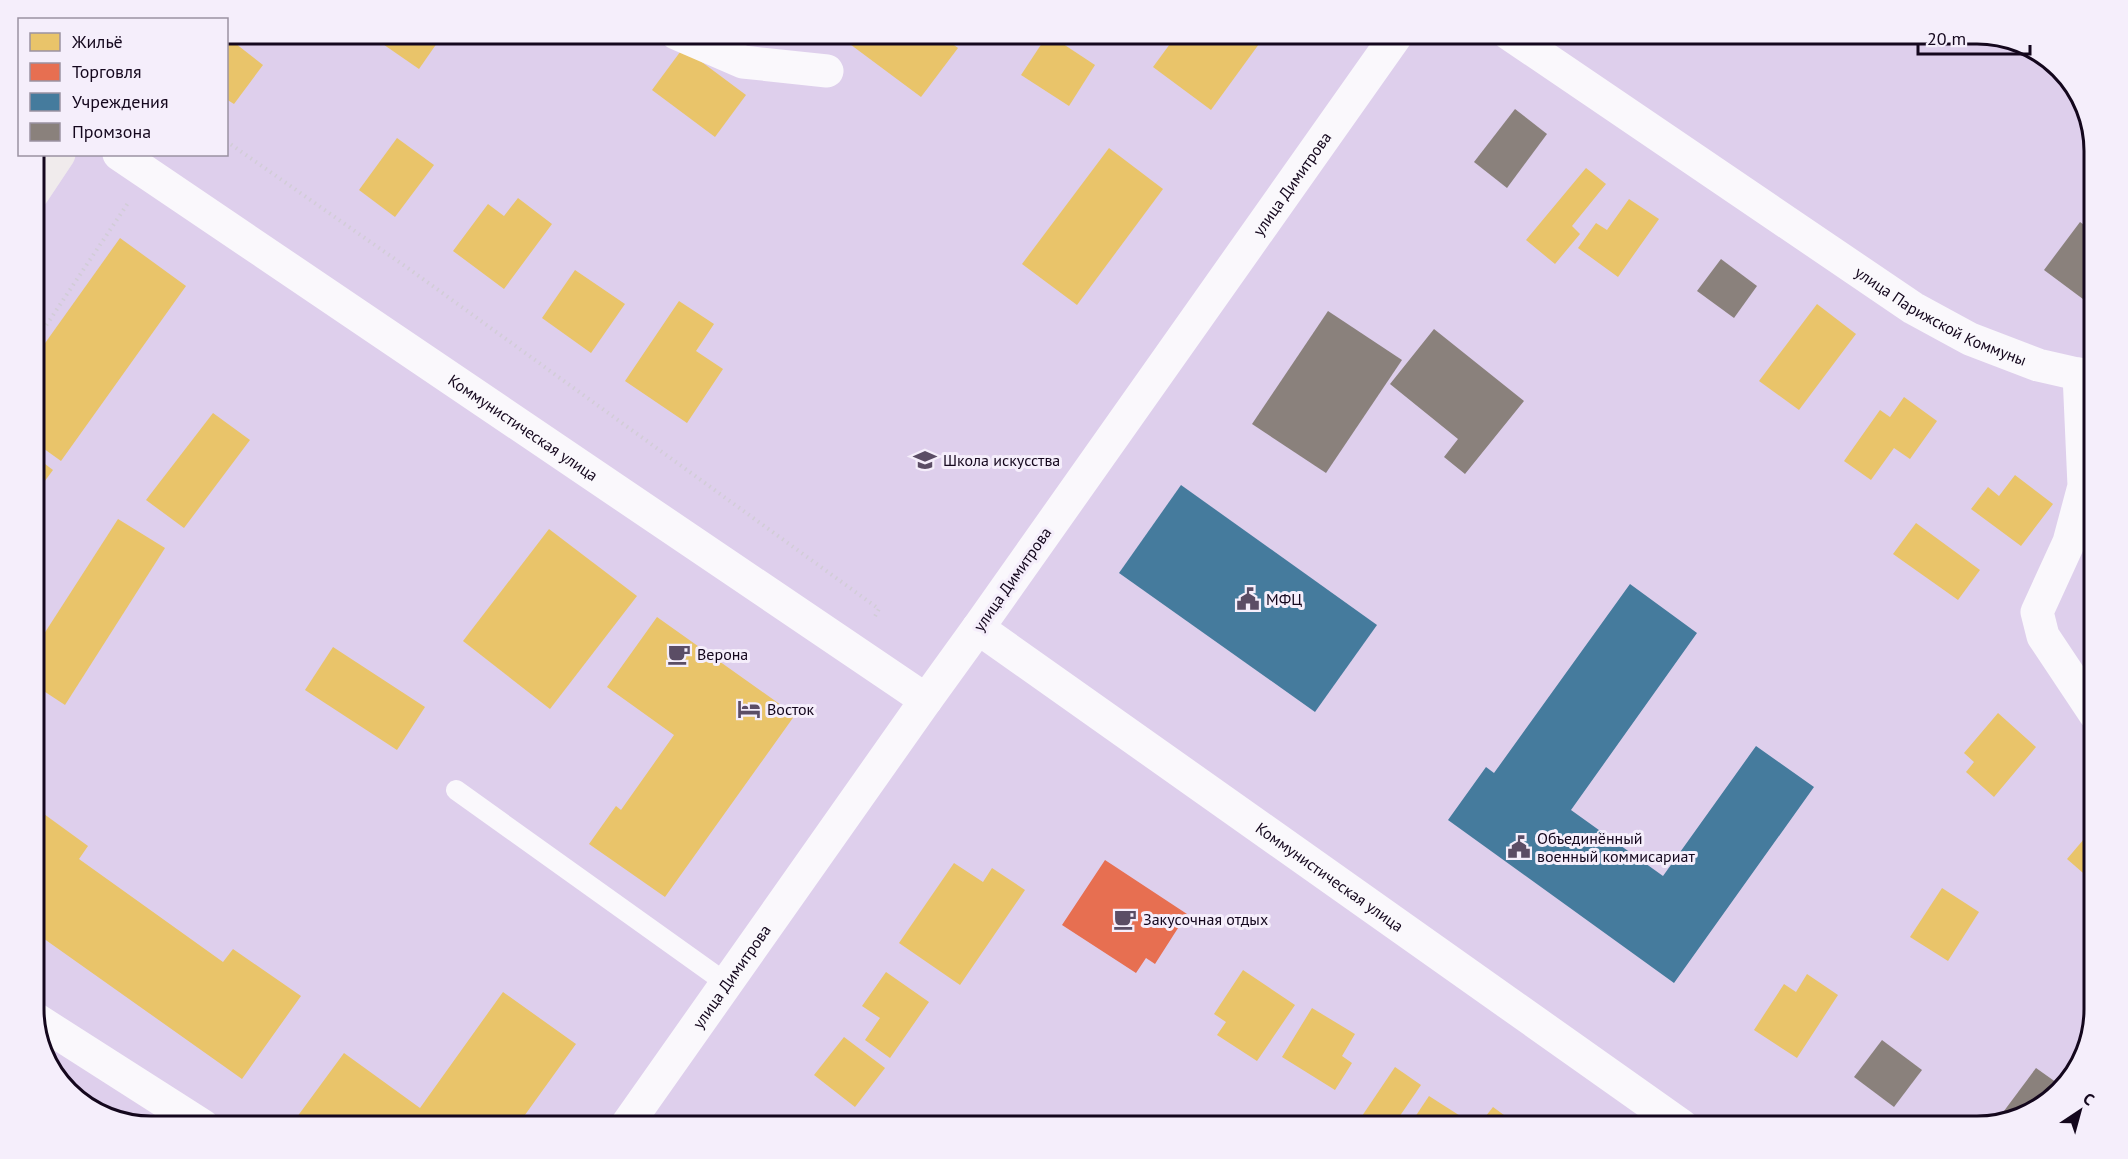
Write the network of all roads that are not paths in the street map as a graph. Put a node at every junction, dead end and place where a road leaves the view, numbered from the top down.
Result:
1 (701, 44) edge
2 (1390, 44) edge
3 (1524, 44) edge
4 (827, 71) dead end
5 (58, 156) edge
6 (122, 156) edge
7 (44, 176) edge
8 (2084, 375) edge
9 (2084, 490) edge
10 (978, 628) junction
11 (2084, 698) edge
12 (926, 700) junction
13 (456, 790) dead end
14 (726, 983) junction
15 (45, 1025) edge
16 (186, 1116) edge
17 (633, 1116) edge
18 (1668, 1116) edge

1 - 4 street
2 - 10 street, улица Димитрова
3 - 8 street, улица Парижской Коммуны
5 - 7 main road
6 - 12 street, Коммунистическая улица
9 - 11 street, улица Парижской Коммуны
10 - 12 street, улица Димитрова
10 - 18 street, Коммунистическая улица
12 - 14 street, улица Димитрова
13 - 14 lane
14 - 17 street, улица Димитрова
15 - 16 street

